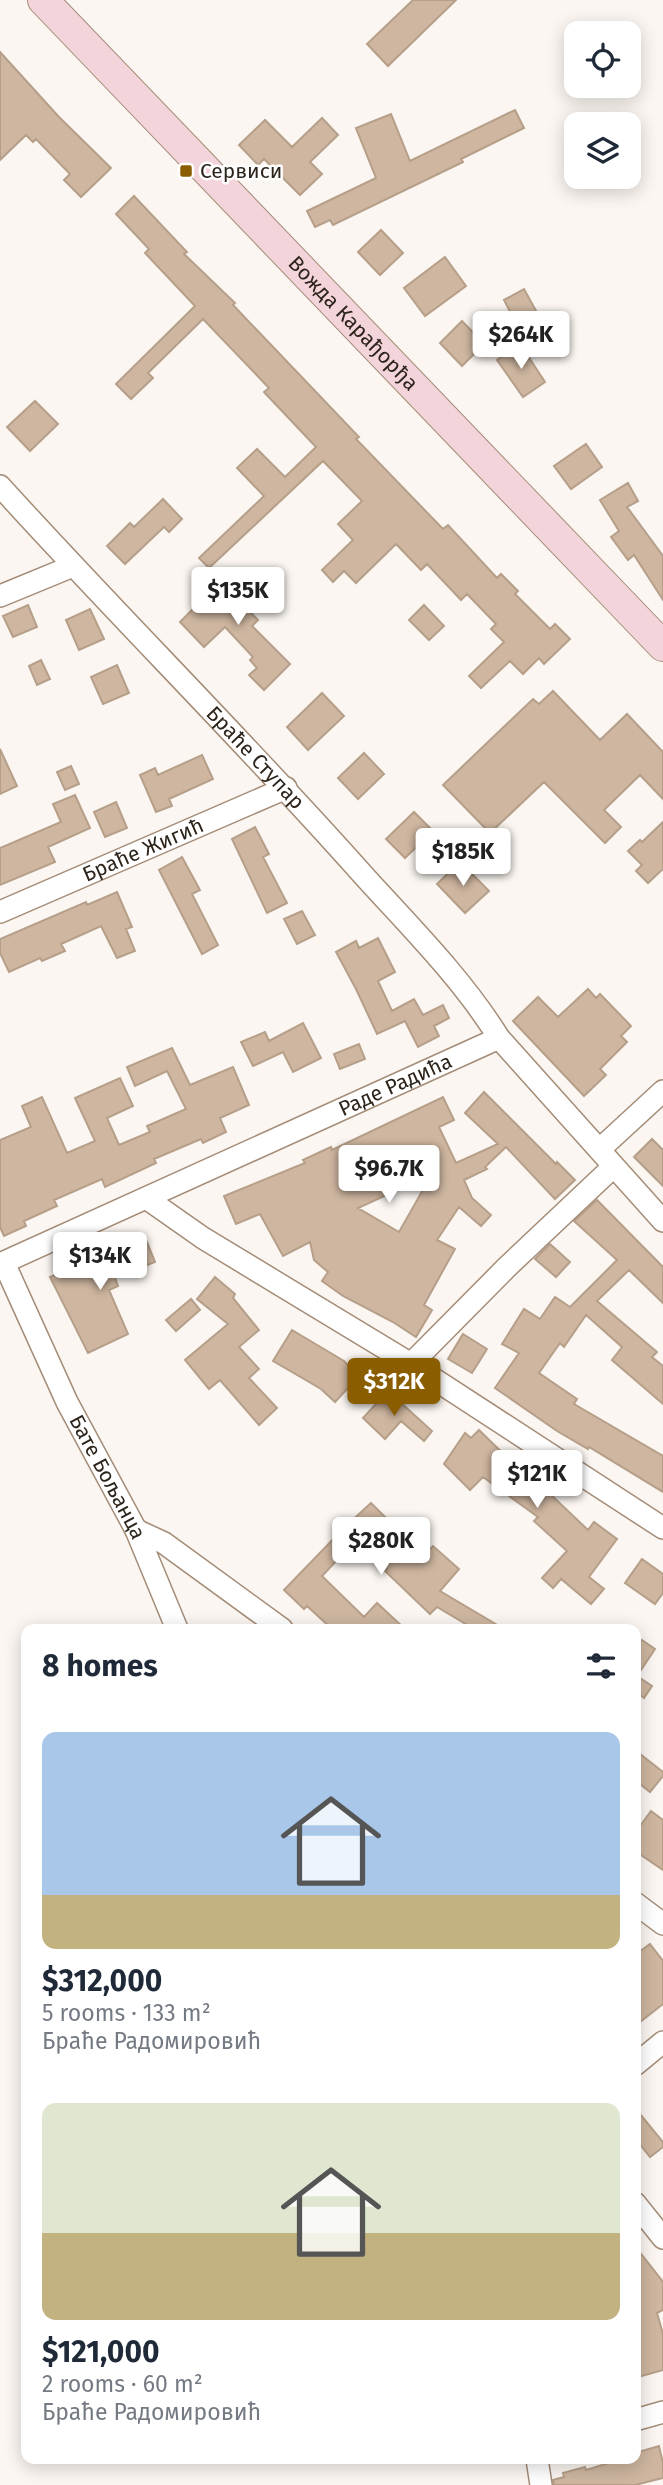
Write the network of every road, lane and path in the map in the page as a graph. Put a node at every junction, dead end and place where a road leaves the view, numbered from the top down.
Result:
1 (43, 0) edge
2 (0, 486) edge
3 (73, 566) junction
4 (0, 596) edge
5 (663, 646) edge
6 (286, 788) junction
7 (0, 912) edge
8 (499, 1038) junction
9 (663, 1091) edge
10 (600, 1149) junction
11 (612, 1167) junction
12 (146, 1198) junction
13 (663, 1221) edge
14 (2, 1264) edge
15 (411, 1364) junction
16 (663, 1528) edge
17 (136, 1531) junction
18 (175, 1624) edge
19 (275, 1624) edge
20 (641, 1908) edge
21 (663, 1924) edge
22 (663, 2042) edge
23 (641, 2060) edge
24 (641, 2210) edge
25 (663, 2238) edge
26 (663, 2412) edge
27 (641, 2418) edge
28 (538, 2464) edge
29 (541, 2485) edge

1 - 5 main road, Вожда Карађорђа
2 - 3 street, Браће Ступар
3 - 4 street
3 - 6 street, Браће Ступар
6 - 7 street, Браће Жигић
6 - 8 street, Браће Ступар
8 - 10 street
8 - 12 street, Раде Радића
9 - 10 street
10 - 11 street
11 - 13 street
11 - 15 street
12 - 14 street, Раде Радића
12 - 15 street
14 - 17 street, Бате Бољанца
15 - 16 street
17 - 18 street
17 - 19 street, Бате Бољанца
20 - 21 street
22 - 23 street
24 - 25 street
26 - 27 street
28 - 29 street

